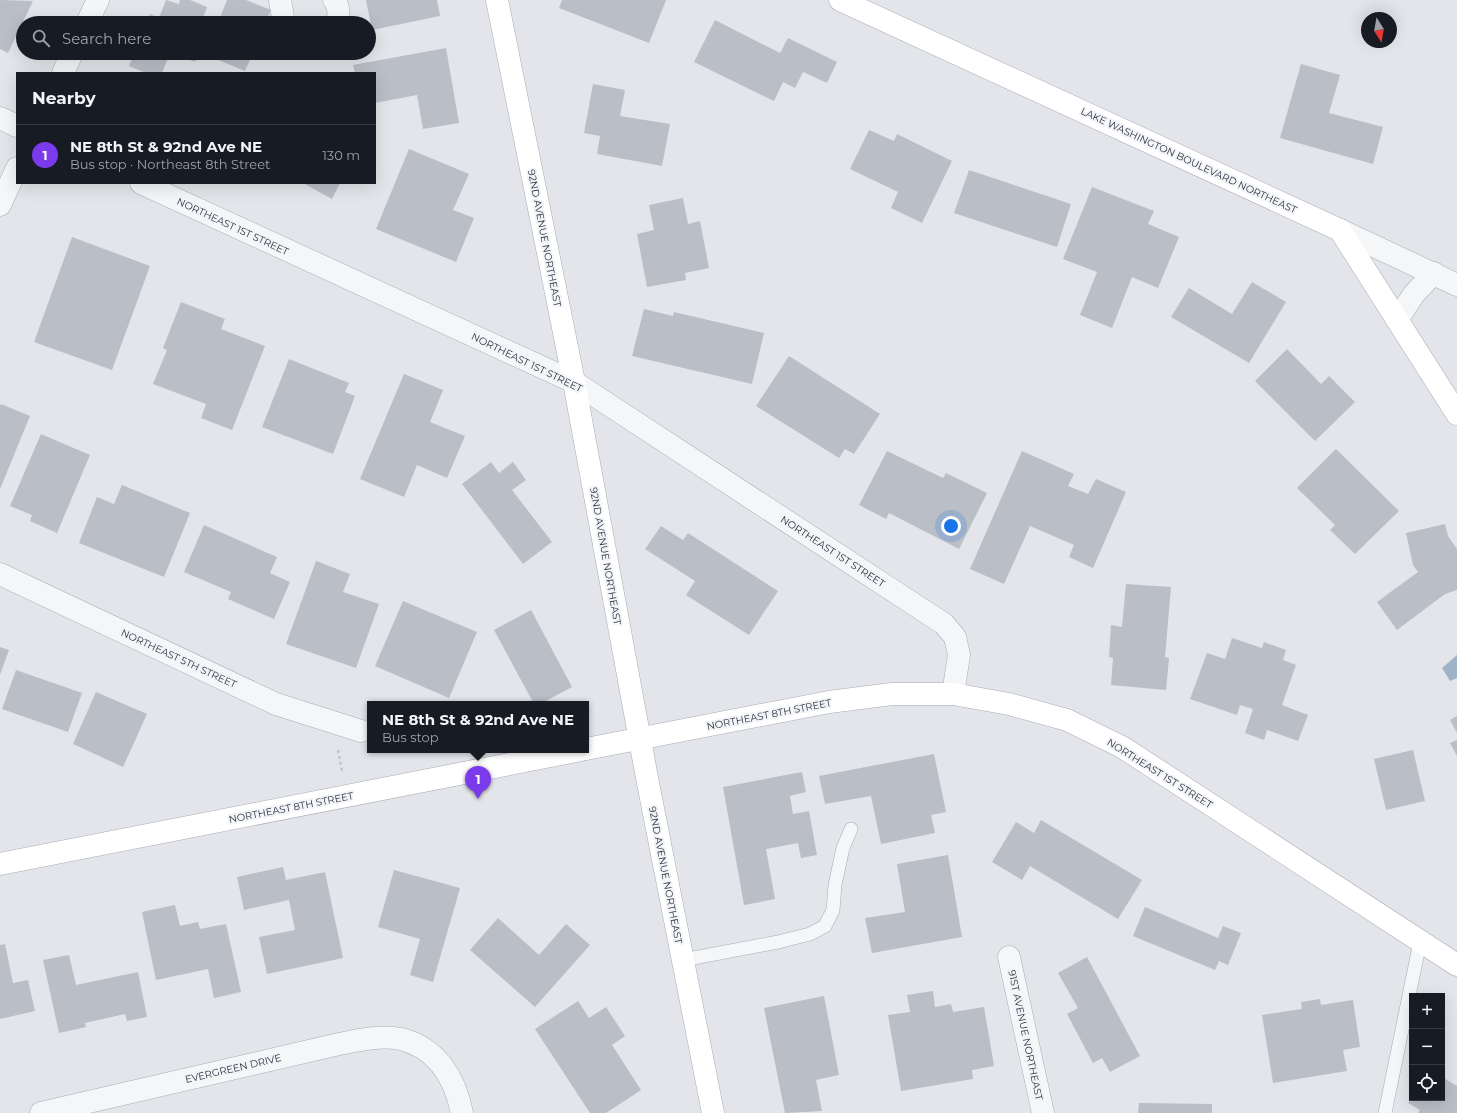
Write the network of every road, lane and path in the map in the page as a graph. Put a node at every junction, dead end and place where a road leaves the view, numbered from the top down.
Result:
1 (98, 0) edge
2 (280, 0) edge
3 (334, 0) edge
4 (497, 0) edge
5 (840, 0) edge
6 (90, 16) edge
7 (283, 16) edge
8 (338, 16) edge
9 (68, 60) edge
10 (62, 72) edge
11 (0, 118) edge
12 (16, 126) edge
13 (16, 170) edge
14 (143, 184) edge
15 (0, 205) edge
16 (1340, 230) junction
17 (1434, 273) junction
18 (1457, 284) edge
19 (1397, 320) junction
20 (574, 382) junction
21 (1457, 414) edge
22 (0, 574) edge
23 (953, 694) junction
24 (362, 731) dead end
25 (640, 739) junction
26 (589, 748) edge
27 (566, 753) edge
28 (851, 829) dead end
29 (0, 864) edge
30 (1420, 942) junction
31 (1009, 957) dead end
32 (684, 960) junction
33 (1457, 965) edge
34 (41, 1113) edge
35 (462, 1113) edge
36 (713, 1113) edge
37 (1043, 1113) edge
38 (1385, 1113) edge

1 - 6 street
2 - 7 street
3 - 8 street
4 - 20 main road, 92ND AVENUE NORTHEAST
5 - 16 main road, LAKE WASHINGTON BOULEVARD NORTHEAST
9 - 10 street
11 - 12 street
13 - 15 street
14 - 20 street, NORTHEAST 1ST STREET
16 - 17 street
16 - 19 main road
17 - 18 street
17 - 19 street
19 - 21 main road
20 - 23 street, NORTHEAST 1ST STREET
20 - 25 main road, 92ND AVENUE NORTHEAST
22 - 24 street, NORTHEAST 5TH STREET
23 - 25 main road, NORTHEAST 8TH STREET
23 - 30 main road, NORTHEAST 1ST STREET
25 - 26 main road, NORTHEAST 8TH STREET
25 - 32 main road, 92ND AVENUE NORTHEAST
27 - 29 main road, NORTHEAST 8TH STREET
28 - 32 lane
30 - 33 main road, NORTHEAST 1ST STREET
30 - 38 lane
31 - 37 street, 91ST AVENUE NORTHEAST
32 - 36 main road, 92ND AVENUE NORTHEAST
34 - 35 street, EVERGREEN DRIVE

